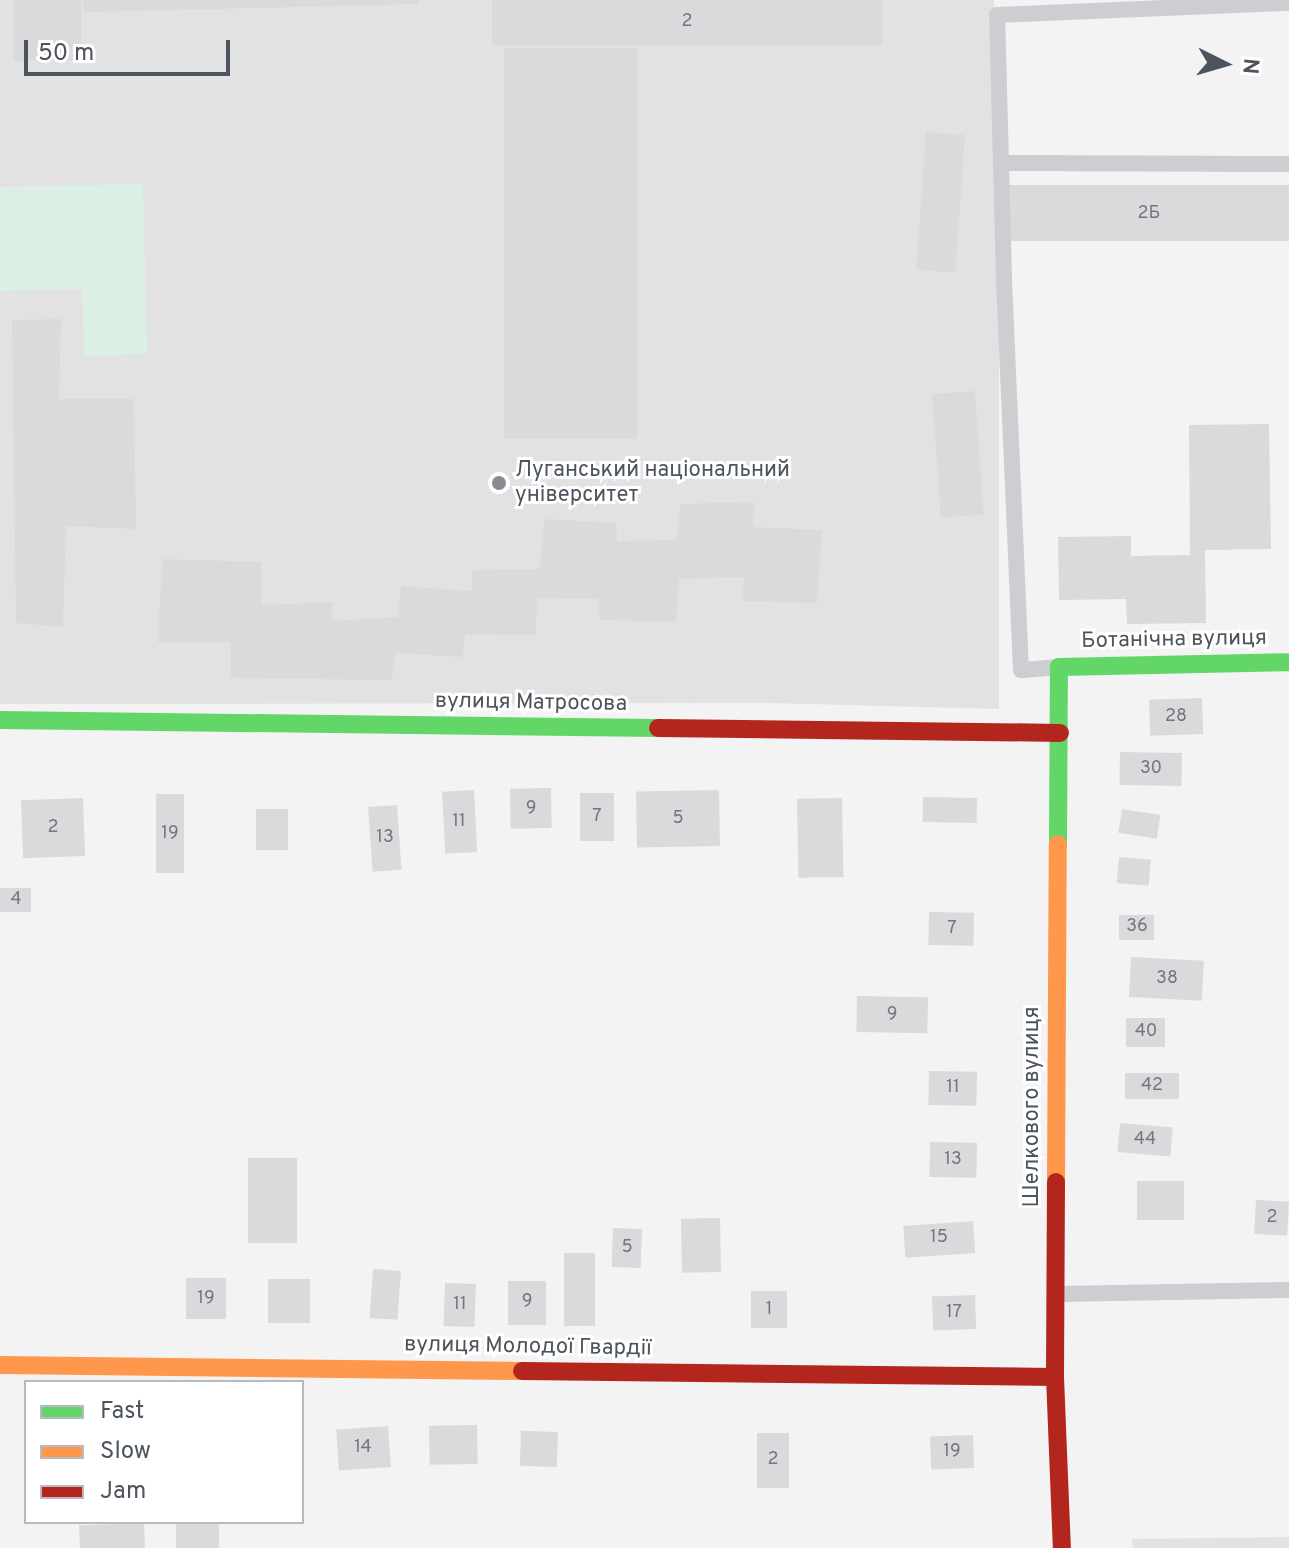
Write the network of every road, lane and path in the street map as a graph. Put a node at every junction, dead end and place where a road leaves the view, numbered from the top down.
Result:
1 (1289, 3) edge
2 (1001, 163) junction
3 (1289, 164) edge
4 (1289, 662) edge
5 (1059, 667) junction
6 (0, 720) edge
7 (1060, 733) junction
8 (1289, 1290) edge
9 (1056, 1294) junction
10 (0, 1365) edge
11 (1055, 1377) junction
12 (1062, 1548) edge

1 - 2 lane
2 - 3 lane
2 - 5 lane
4 - 5 street, Ботанічна вулиця
5 - 7 street, Шелкового вулиця
6 - 7 street, вулиця Матросова
7 - 9 street, Шелкового вулиця
8 - 9 lane
9 - 11 street, Шелкового вулиця
10 - 11 street, вулиця Молодої Гвардії
11 - 12 street, Шелкового вулиця

